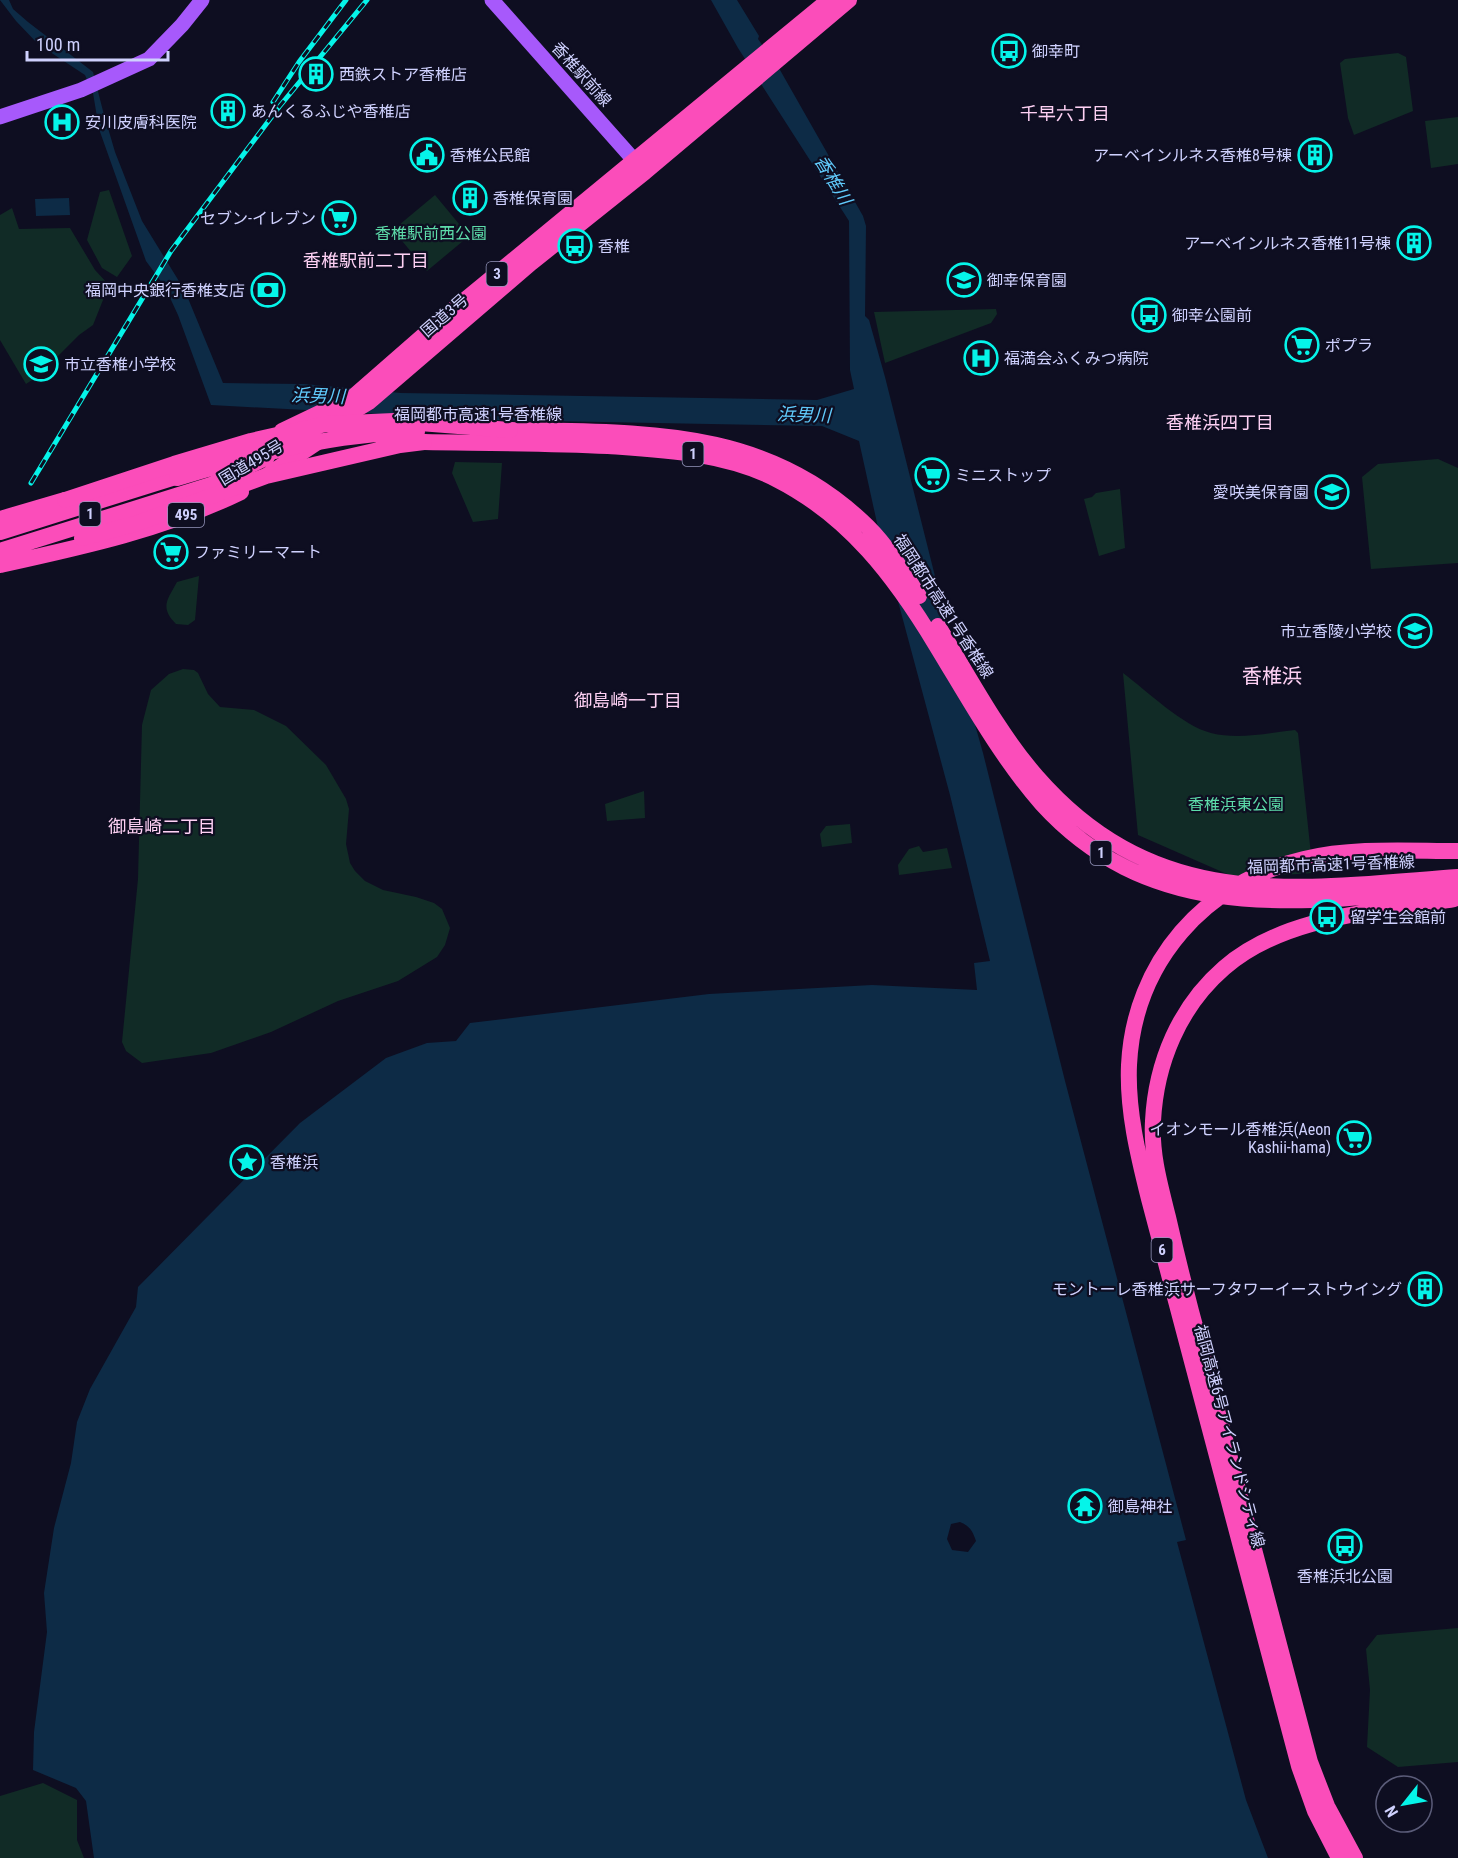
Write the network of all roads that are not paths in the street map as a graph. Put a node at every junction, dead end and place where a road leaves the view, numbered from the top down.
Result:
1 (202, 0) edge
2 (492, 0) edge
3 (829, 0) edge
4 (849, 0) edge
5 (778, 52) junction
6 (0, 117) edge
7 (640, 166) junction
8 (365, 396) junction
9 (349, 418) junction
10 (510, 430) junction
11 (424, 442) junction
12 (178, 483) junction
13 (0, 519) edge
14 (0, 534) edge
15 (0, 543) edge
16 (0, 550) edge
17 (0, 557) edge
18 (0, 565) edge
19 (1458, 851) edge
20 (1458, 877) edge
21 (1458, 889) edge
22 (1458, 899) edge
23 (1339, 1858) edge
24 (1355, 1858) edge

1 - 6 main road
2 - 7 main road, 香椎駅前線
3 - 5 highway, 国道3号 / 3
4 - 5 highway, 国道3号 / 3
5 - 7 highway, 国道3号 / 3
7 - 8 highway, 国道3号 / 3
7 - 8 highway, 国道3号 / 3
8 - 9 highway, 国道3号 / 3
8 - 14 highway, 国道3号 / 3
9 - 16 highway, 国道3号 / 3
9 - 18 highway, 国道495号 / 495
10 - 12 highway, 福岡都市高速1号香椎線 / 1, bridge
10 - 13 highway, bridge
10 - 20 highway, 福岡都市高速1号香椎線 / 1
11 - 12 highway, 福岡都市高速1号香椎線 / 1, bridge
11 - 17 highway, bridge
11 - 21 highway, 福岡都市高速1号香椎線 / 1
12 - 14 highway, 1
12 - 15 highway, 1
19 - 23 highway, 福岡高速6号アイランドシティ線 / 6
22 - 24 highway, 福岡高速6号アイランドシティ線 / 6

